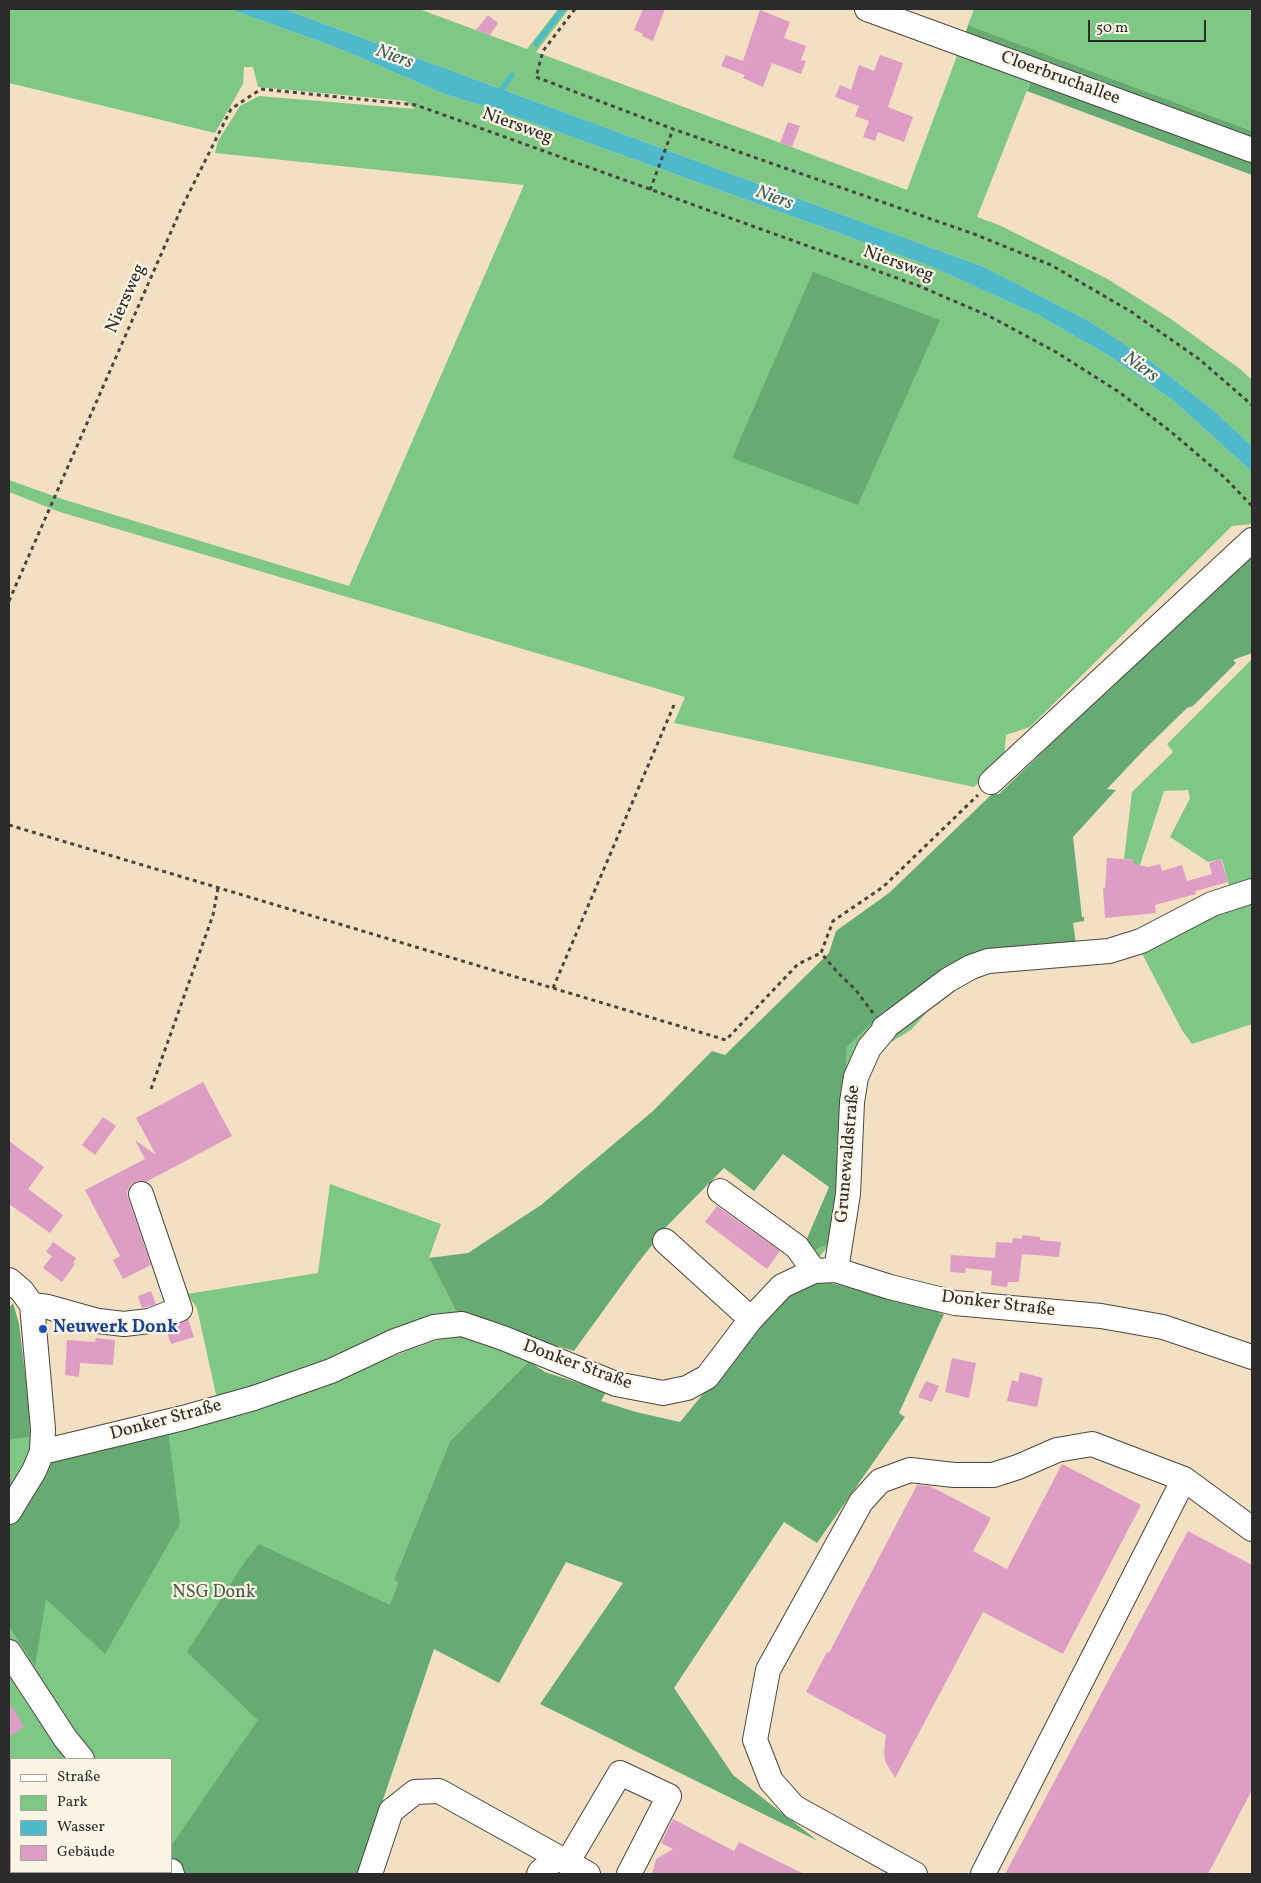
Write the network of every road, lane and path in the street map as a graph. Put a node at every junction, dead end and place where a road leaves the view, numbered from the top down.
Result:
1 (575, 9) edge
2 (867, 9) edge
3 (673, 129) junction
4 (1252, 150) edge
5 (650, 190) junction
6 (1252, 405) edge
7 (1252, 506) edge
8 (1252, 540) edge
9 (9, 601) edge
10 (674, 705) dead end
11 (991, 782) joint
12 (9, 826) edge
13 (218, 888) junction
14 (1252, 891) edge
15 (821, 953) junction
16 (553, 988) junction
17 (884, 1028) junction
18 (151, 1089) dead end
19 (720, 1192) dead end
20 (141, 1194) dead end
21 (665, 1241) dead end
22 (825, 1270) junction
23 (9, 1280) edge
24 (32, 1305) junction
25 (751, 1319) junction
26 (1252, 1357) edge
27 (42, 1452) junction
28 (1184, 1479) junction
29 (9, 1512) edge
30 (1252, 1529) edge
31 (9, 1652) edge
32 (81, 1758) edge
33 (562, 1860) junction
34 (370, 1874) edge
35 (539, 1874) edge
36 (588, 1874) edge
37 (629, 1874) edge
38 (915, 1874) edge
39 (983, 1874) edge

1 - 3 path
2 - 4 street, Cloerbruchallee
3 - 5 path
3 - 6 path
5 - 7 path, Niersweg
5 - 9 path, Niersweg
8 - 11 street
10 - 16 path
11 - 15 path
12 - 13 path
13 - 16 path
13 - 18 path
14 - 17 street, Grunewaldstraße
15 - 16 path
15 - 17 path
17 - 22 street, Grunewaldstraße
19 - 22 street
20 - 24 street
21 - 25 street
22 - 25 street, Donker Straße
22 - 26 street, Donker Straße
23 - 24 street
24 - 27 street
25 - 27 street, Donker Straße
27 - 29 street
28 - 30 street
28 - 38 street
28 - 39 street
31 - 32 street
33 - 34 street
33 - 35 street
33 - 36 street
33 - 37 street

